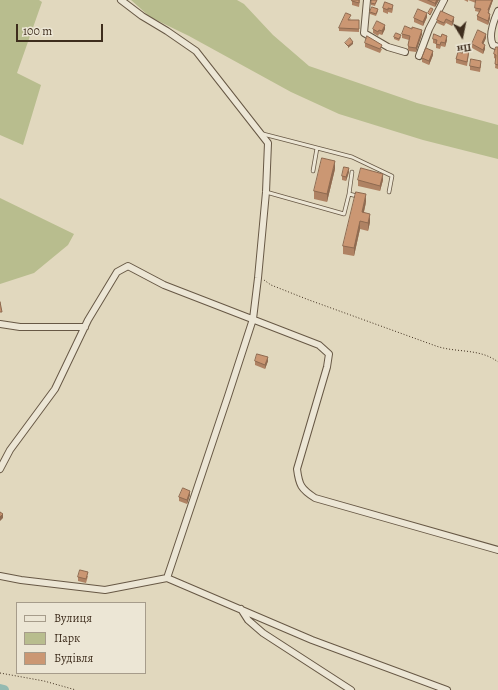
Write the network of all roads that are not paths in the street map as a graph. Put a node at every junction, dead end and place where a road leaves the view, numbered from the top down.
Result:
1 (121, 0) edge
2 (367, 0) edge
3 (444, 0) edge
4 (498, 11) edge
5 (495, 45) edge
6 (405, 52) dead end
7 (419, 56) dead end
8 (261, 134) junction
9 (317, 148) junction
10 (313, 171) dead end
11 (352, 172) dead end
12 (266, 192) junction
13 (389, 192) dead end
14 (349, 194) junction
15 (362, 197) edge
16 (253, 319) junction
17 (0, 324) edge
18 (85, 327) junction
19 (0, 469) edge
20 (498, 550) edge
21 (0, 576) edge
22 (167, 578) junction
23 (241, 609) junction
24 (351, 690) edge
25 (447, 690) edge

1 - 8 street
2 - 6 street
3 - 7 street
4 - 5 street
8 - 9 lane
8 - 12 street
9 - 10 lane
9 - 13 lane
11 - 14 lane
12 - 14 lane
12 - 16 street
14 - 15 lane
16 - 18 street
16 - 20 street
16 - 22 street
17 - 18 street
18 - 19 street
21 - 22 street
22 - 23 street
23 - 24 street
23 - 25 street

